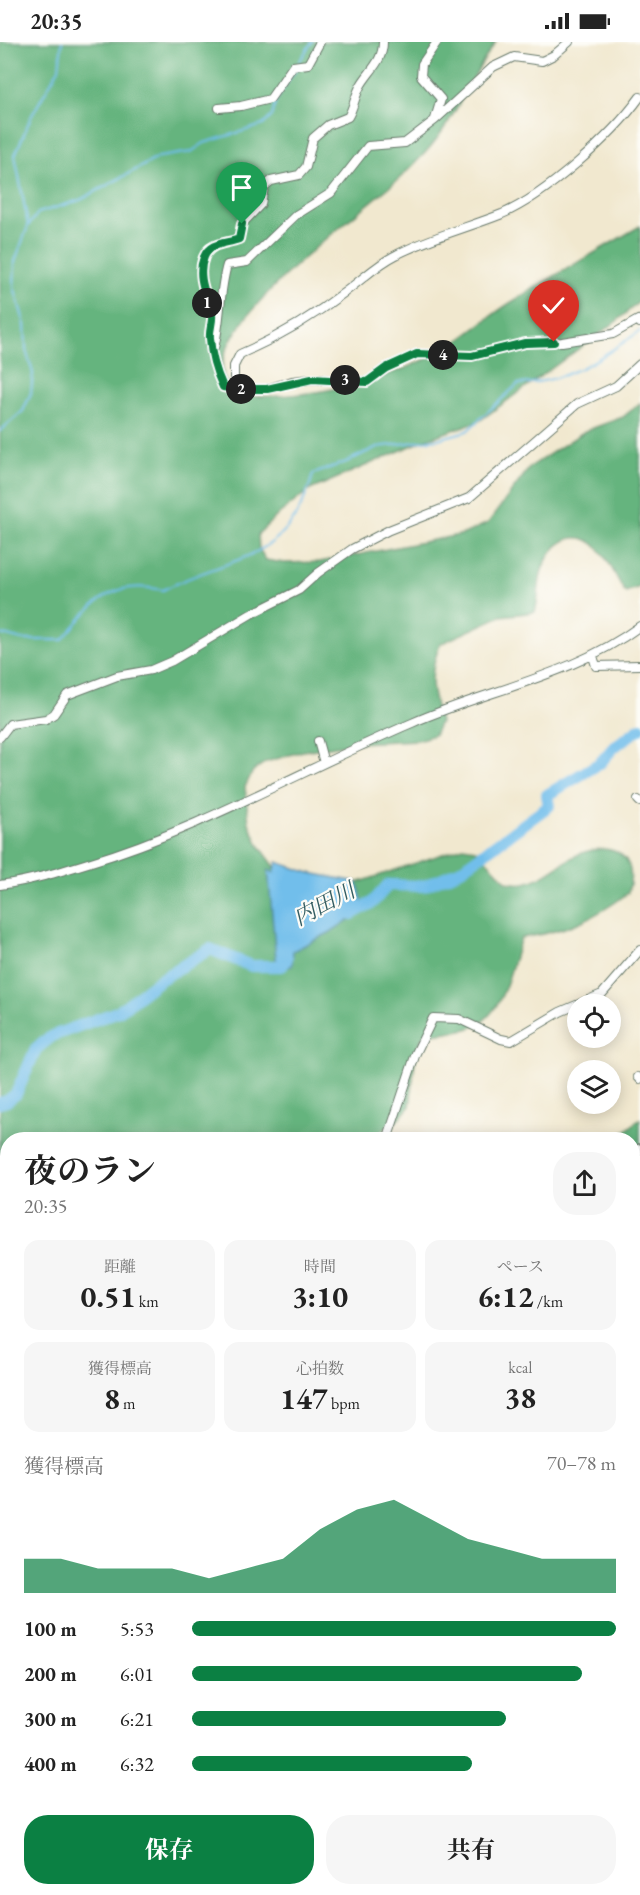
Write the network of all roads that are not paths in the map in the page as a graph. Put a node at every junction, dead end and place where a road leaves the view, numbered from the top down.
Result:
1 (320, 42) edge
2 (383, 42) edge
3 (437, 42) edge
4 (569, 42) edge
5 (640, 98) edge
6 (219, 108) dead end
7 (435, 120) junction
8 (640, 323) edge
9 (213, 353) junction
10 (640, 364) edge
11 (234, 389) junction
12 (640, 626) edge
13 (594, 656) junction
14 (640, 665) edge
15 (0, 737) edge
16 (318, 741) dead end
17 (324, 763) junction
18 (0, 885) edge
19 (640, 950) edge
20 (390, 1132) edge

1 - 6 street
2 - 9 street
3 - 7 street
4 - 7 street
5 - 11 street
7 - 9 street
8 - 11 street
9 - 11 street
10 - 15 street
12 - 13 street
13 - 14 street
13 - 17 street
16 - 17 street
17 - 18 street
19 - 20 street

